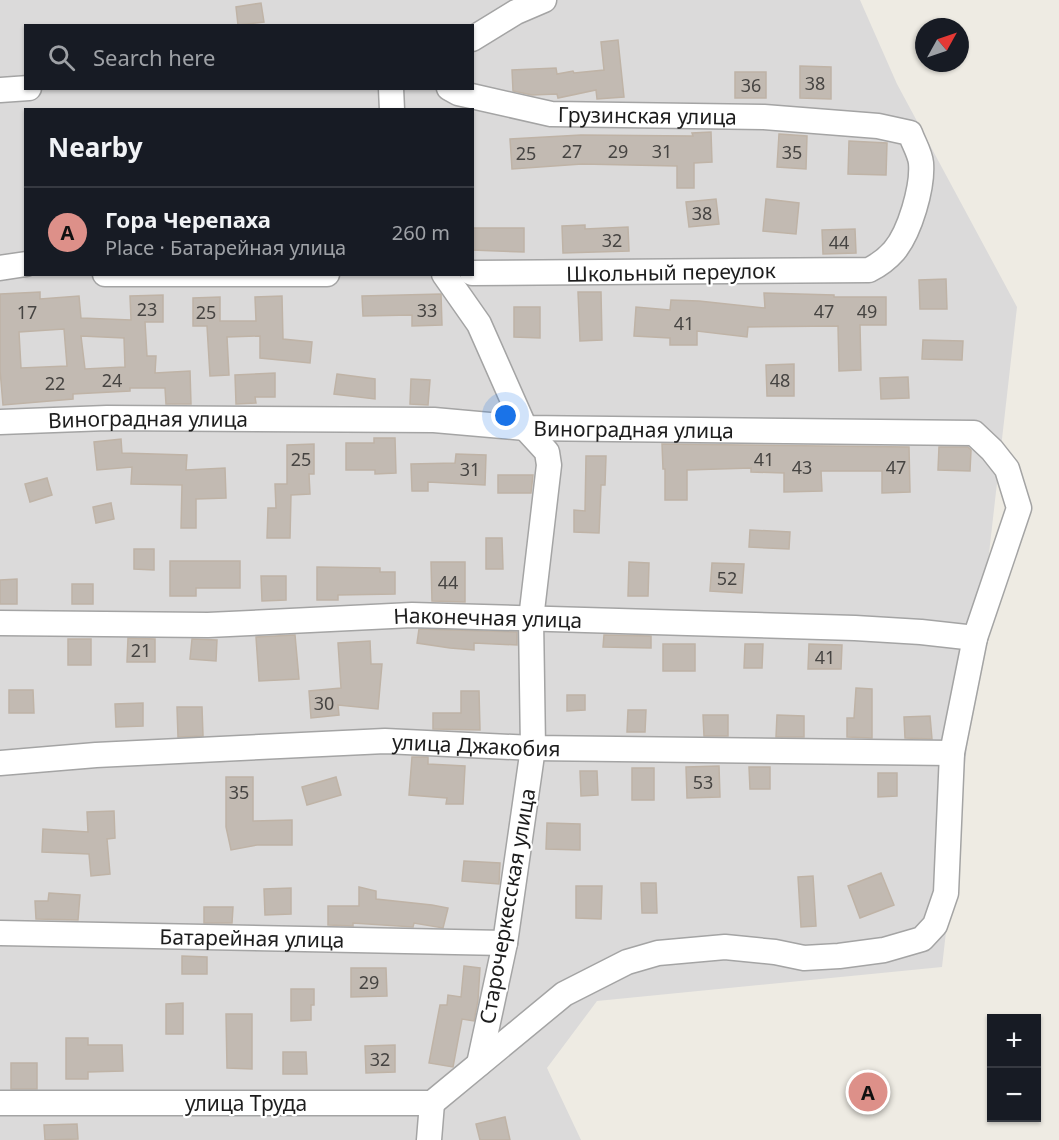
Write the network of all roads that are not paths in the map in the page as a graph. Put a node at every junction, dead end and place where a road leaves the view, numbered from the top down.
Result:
1 (544, 0) edge
2 (474, 38) edge
3 (24, 88) edge
4 (0, 90) edge
5 (391, 90) edge
6 (453, 90) edge
7 (392, 108) edge
8 (24, 264) edge
9 (0, 267) edge
10 (869, 270) joint
11 (474, 273) edge
12 (445, 276) edge
13 (0, 422) edge
14 (525, 428) junction
15 (531, 619) junction
16 (0, 623) edge
17 (975, 638) junction
18 (533, 748) junction
19 (952, 753) junction
20 (0, 763) edge
21 (0, 933) edge
22 (505, 943) junction
23 (479, 1064) junction
24 (0, 1103) edge
25 (432, 1103) junction
26 (429, 1140) edge

1 - 2 street
3 - 4 street
5 - 7 street
6 - 10 street, Грузинская улица
8 - 9 street
10 - 11 street, Школьный переулок
12 - 14 street, Старочеркесская улица
13 - 14 street, Виноградная улица
14 - 15 street, Старочеркесская улица
14 - 17 street, Виноградная улица
15 - 16 street, Наконечная улица
15 - 17 street, Наконечная улица
15 - 18 street, Старочеркесская улица
17 - 19 street, Виноградная улица
18 - 19 street, улица Джакобия
18 - 20 street, улица Джакобия
18 - 22 street, Старочеркесская улица
19 - 23 street, Виноградная улица
21 - 22 street, Батарейная улица
22 - 23 street, Старочеркесская улица
23 - 25 street
24 - 25 street, улица Труда
25 - 26 street

